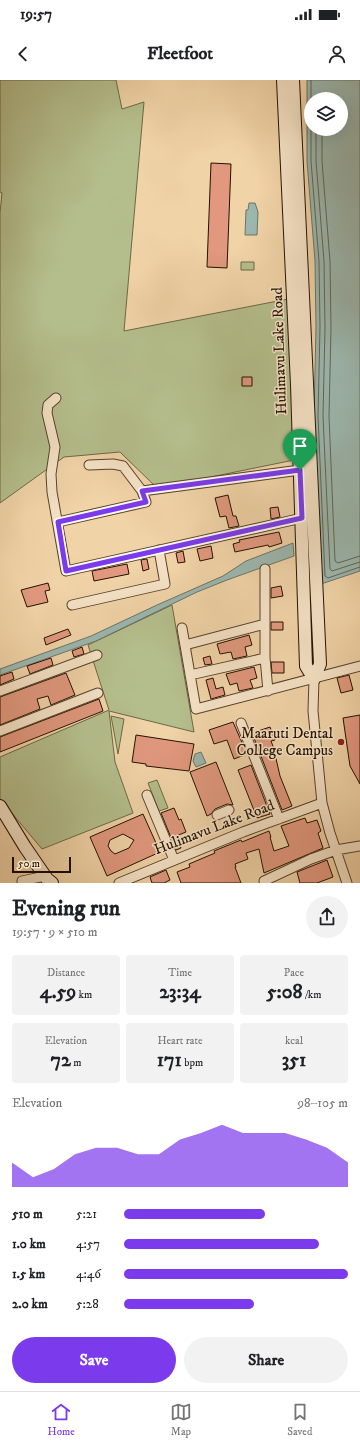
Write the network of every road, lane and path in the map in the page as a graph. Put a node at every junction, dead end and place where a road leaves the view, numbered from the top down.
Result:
1 (283, 80) edge
2 (293, 80) edge
3 (56, 398) dead end
4 (89, 465) dead end
5 (300, 470) junction
6 (142, 491) junction
7 (307, 518) junction
8 (58, 522) junction
9 (159, 550) junction
10 (265, 570) dead end
11 (72, 605) dead end
12 (265, 624) junction
13 (182, 628) dead end
14 (185, 645) junction
15 (97, 655) dead end
16 (265, 658) junction
17 (360, 666) edge
18 (190, 675) junction
19 (313, 685) junction
20 (0, 691) edge
21 (268, 691) junction
22 (98, 693) dead end
23 (241, 723) dead end
24 (0, 731) edge
25 (147, 795) dead end
26 (322, 803) junction
27 (0, 806) edge
28 (229, 810) dead end
29 (217, 815) dead end
30 (279, 819) junction
31 (360, 846) edge
32 (336, 850) junction
33 (174, 860) junction
34 (48, 880) edge
35 (22, 883) edge
36 (119, 883) edge
37 (265, 883) edge
38 (347, 883) edge

1 - 5 main road, Hulimavu Lake Road
2 - 7 main road, Hulimavu Lake Road
3 - 8 street
4 - 6 street
5 - 6 street
5 - 7 main road, Hulimavu Lake Road
6 - 8 street
7 - 9 street
7 - 19 main road, Hulimavu Lake Road
8 - 9 street
9 - 11 street
10 - 12 street
12 - 14 street
12 - 16 street
13 - 14 street
14 - 18 street
15 - 20 street
16 - 18 street
16 - 21 street
17 - 19 street
18 - 21 street
19 - 21 street
19 - 26 street
22 - 24 street
23 - 30 street
25 - 33 street
26 - 30 street, Hulimavu Lake Road
26 - 32 street
27 - 34 main road
28 - 29 street
30 - 33 street, Hulimavu Lake Road
31 - 32 street
32 - 37 street
32 - 38 street
33 - 36 street, Hulimavu Lake Road
34 - 35 street

